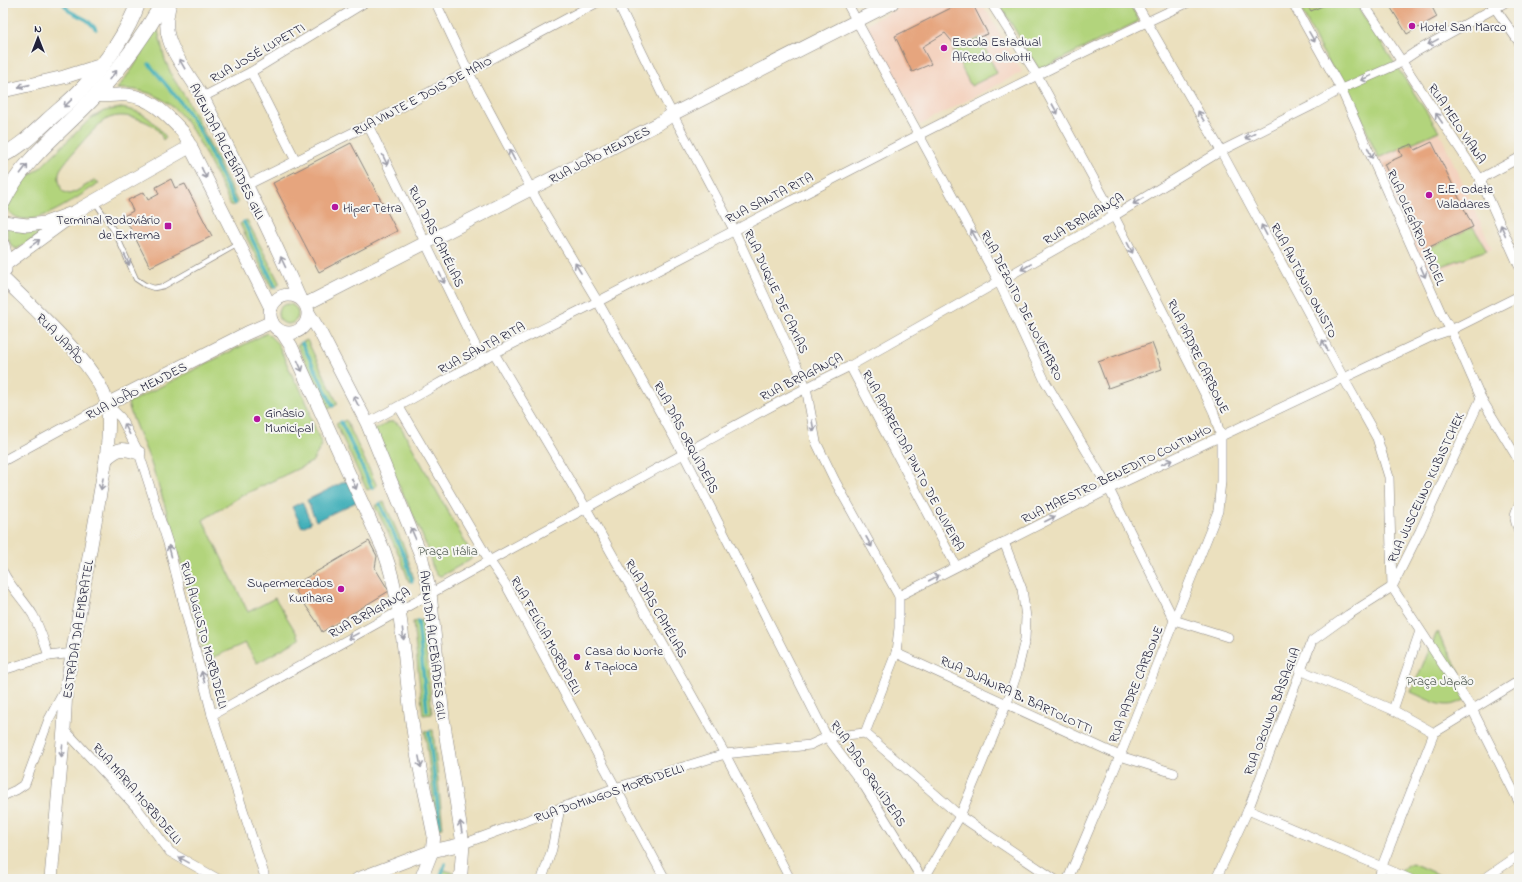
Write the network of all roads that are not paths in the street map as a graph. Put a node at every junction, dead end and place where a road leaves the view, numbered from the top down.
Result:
1 (138, 3) edge
2 (163, 3) edge
3 (170, 3) edge
4 (364, 3) edge
5 (436, 3) edge
6 (596, 3) edge
7 (618, 3) edge
8 (847, 3) edge
9 (892, 3) edge
10 (991, 3) edge
11 (1136, 3) edge
12 (1187, 3) edge
13 (1293, 3) edge
14 (1363, 3) edge
15 (1504, 3) edge
16 (1493, 5) edge
17 (857, 21) junction
18 (1146, 22) junction
19 (1519, 42) edge
20 (1402, 61) junction
21 (102, 65) junction
22 (468, 71) junction
23 (251, 72) junction
24 (1036, 75) junction
25 (1341, 89) junction
26 (3, 91) edge
27 (96, 95) junction
28 (203, 97) junction
29 (674, 114) junction
30 (368, 124) junction
31 (918, 135) junction
32 (191, 146) junction
33 (1221, 151) junction
34 (3, 154) edge
35 (1519, 158) edge
36 (296, 161) junction
37 (1480, 179) junction
38 (247, 185) junction
39 (531, 189) junction
40 (3, 202) edge
41 (95, 202) junction
42 (75, 212) junction
43 (1114, 216) junction
44 (3, 222) edge
45 (734, 230) junction
46 (425, 243) junction
47 (238, 244) junction
48 (3, 245) edge
49 (4, 265) edge
50 (1519, 266) edge
51 (4, 280) edge
52 (999, 282) junction
53 (1519, 296) edge
54 (598, 302) junction
55 (304, 305) junction
56 (271, 308) junction
57 (272, 322) junction
58 (1450, 330) junction
59 (282, 332) junction
60 (494, 353) junction
61 (482, 359) junction
62 (850, 366) junction
63 (1344, 379) junction
64 (806, 387) junction
65 (1481, 398) junction
66 (107, 404) junction
67 (399, 407) junction
68 (367, 423) junction
69 (1221, 437) junction
70 (139, 453) junction
71 (683, 453) junction
72 (106, 459) junction
73 (3, 461) edge
74 (1519, 461) edge
75 (1109, 489) junction
76 (1519, 505) edge
77 (586, 508) junction
78 (1519, 531) edge
79 (1004, 542) junction
80 (489, 560) junction
81 (956, 566) junction
82 (3, 572) edge
83 (1392, 587) junction
84 (430, 593) junction
85 (899, 596) junction
86 (399, 610) junction
87 (1174, 620) junction
88 (1420, 631) junction
89 (1228, 637) dead end
90 (72, 653) junction
91 (896, 653) junction
92 (49, 656) junction
93 (3, 670) edge
94 (1300, 670) junction
95 (1519, 681) edge
96 (66, 689) junction
97 (1007, 703) junction
98 (1472, 709) junction
99 (1393, 710) junction
100 (212, 715) junction
101 (64, 729) junction
102 (866, 733) junction
103 (1434, 733) junction
104 (827, 737) junction
105 (725, 754) junction
106 (1120, 756) junction
107 (1174, 773) dead end
108 (615, 788) junction
109 (3, 796) edge
110 (1519, 802) edge
111 (560, 808) junction
112 (1248, 810) junction
113 (960, 816) junction
114 (463, 844) junction
115 (432, 851) junction
116 (1519, 855) edge
117 (1382, 866) junction
118 (51, 879) edge
119 (218, 879) edge
120 (264, 879) edge
121 (358, 879) edge
122 (421, 879) edge
123 (459, 879) edge
124 (542, 879) edge
125 (665, 879) edge
126 (790, 879) edge
127 (923, 879) edge
128 (1054, 879) edge
129 (1068, 879) edge
130 (1216, 879) edge
131 (1379, 879) edge
132 (1410, 879) edge
133 (1484, 879) edge

1 - 21 main road
27 -> 2 main road
28 -> 3 street, AVENIDA ALCEBÍADES GILI
4 - 23 street, RUA JOSÉ LUPETTI
5 - 22 street, RUA DAS ORQUÍDEAS
6 - 22 street, RUA VINTE E DOIS DE MAIO
7 - 29 street, RUA DUQUE DE CAXIAS
8 - 17 street, RUA DEZOITO DE NOVEMBRO
9 - 17 street, RUA JOÃO MENDES
10 - 24 street, RUA PADRE CARBONE
11 - 18 street, RUA ANTÔNIO ONISTO
12 - 18 street, RUA SANTA RITA
13 -> 25 street, RUA OLEGÁRIO MACIEL
14 - 20 street, RUA MELO VIANA
15 - 16 street, RUA BRAGANÇA
16 - 19 street
16 -> 20 street, RUA BRAGANÇA
17 - 29 street, RUA JOÃO MENDES
17 - 31 street, RUA DEZOITO DE NOVEMBRO
18 - 24 street, RUA SANTA RITA
33 -> 18 street, RUA ANTÔNIO ONISTO
20 -> 25 street, RUA BRAGANÇA
37 -> 20 street, RUA MELO VIANA
21 -> 26 street
21 -> 34 main road
22 - 30 street, RUA VINTE E DOIS DE MAIO
39 -> 22 street, RUA DAS ORQUÍDEAS
23 - 28 street, RUA JOSÉ LUPETTI
23 - 36 street
24 - 31 street, RUA SANTA RITA
24 -> 43 street, RUA PADRE CARBONE
25 -> 33 street, RUA BRAGANÇA
25 -> 58 street, RUA OLEGÁRIO MACIEL
27 - 32 street
40 -> 27 main road
28 - 38 street, AVENIDA ALCEBÍADES GILI
29 - 39 street, RUA JOÃO MENDES
29 - 45 street, RUA DUQUE DE CAXIAS
30 - 36 street, RUA VINTE E DOIS DE MAIO
30 -> 46 street, RUA DAS CAMÉLIAS
31 - 45 street, RUA SANTA RITA
52 -> 31 street, RUA DEZOITO DE NOVEMBRO
32 - 41 street
32 -> 47 street
33 -> 43 street, RUA BRAGANÇA
63 -> 33 street, RUA ANTÔNIO ONISTO
35 - 37 street
36 - 38 street, RUA VINTE E DOIS DE MAIO
50 -> 37 street, RUA MELO VIANA
55 -> 38 street, AVENIDA ALCEBÍADES GILI
39 - 46 street, RUA JOÃO MENDES
54 -> 39 street, RUA DAS ORQUÍDEAS
41 - 42 street
41 -> 47 lane
42 - 44 street
49 -> 42 street
43 -> 52 street, RUA BRAGANÇA
43 -> 69 street, RUA PADRE CARBONE
45 - 54 street, RUA SANTA RITA
45 - 64 street, RUA DUQUE DE CAXIAS
46 - 55 street, RUA JOÃO MENDES
46 -> 61 street, RUA DAS CAMÉLIAS
47 - 56 street
48 - 49 street
49 - 51 street
51 - 66 street, RUA JAPÃO
52 - 62 street, RUA BRAGANÇA
52 - 75 street, RUA DEZOITO DE NOVEMBRO
53 - 58 street, RUA MAESTRO BENEDITO COUTINHO
54 - 60 street, RUA SANTA RITA
54 - 71 street, RUA DAS ORQUÍDEAS
55 - 56 street
55 - 59 street
68 -> 55 street, AVENIDA ALCEBÍADES GILI
56 - 57 street
57 - 59 street
57 - 66 street, RUA JOÃO MENDES
58 - 63 street, RUA MAESTRO BENEDITO COUTINHO
58 - 65 street, RUA OLEGÁRIO MACIEL
59 -> 86 street
60 - 61 street, RUA SANTA RITA
60 - 77 street, RUA DAS CAMÉLIAS
61 - 67 street, RUA SANTA RITA
62 - 64 street, RUA BRAGANÇA
62 - 81 street, RUA APARECIDA PINTO DE OLIVEIRA
63 - 69 street, RUA MAESTRO BENEDITO COUTINHO
63 - 83 street, RUA ANTÔNIO ONISTO
64 - 71 street, RUA BRAGANÇA
64 -> 85 street, RUA DUQUE DE CAXIAS
65 - 74 street, RUA OLEGÁRIO MACIEL
65 - 83 street, RUA JUSCELINO KUBISTCHEK
70 -> 66 street, RUA AUGUSTO MORBIDELLI
66 - 72 street, ESTRADA DA EMBRATEL
66 - 73 street, RUA JOÃO MENDES
67 - 68 street, RUA SANTA RITA
67 - 80 street, RUA FELÍCIA MORBIDELI
84 -> 68 street, AVENIDA ALCEBÍADES GILI
75 -> 69 street, RUA MAESTRO BENEDITO COUTINHO
69 - 87 street, RUA PADRE CARBONE
70 - 72 street
100 -> 70 street, RUA AUGUSTO MORBIDELLI
71 - 77 street, RUA BRAGANÇA
71 - 104 street, RUA DAS ORQUÍDEAS
72 -> 90 street, ESTRADA DA EMBRATEL
79 -> 75 street, RUA MAESTRO BENEDITO COUTINHO
75 - 87 street, RUA DEZOITO DE NOVEMBRO
76 - 78 street
77 - 80 street, RUA BRAGANÇA
77 - 105 street, RUA DAS CAMÉLIAS
79 - 81 street, RUA MAESTRO BENEDITO COUTINHO
79 - 97 street
80 - 84 street, RUA BRAGANÇA
80 - 108 street, RUA FELÍCIA MORBIDELI
85 -> 81 street, RUA MAESTRO BENEDITO COUTINHO
82 - 92 street
83 - 88 street
83 - 94 street, RUA OZOLINO BASAGLIA
84 - 86 street, RUA BRAGANÇA
114 -> 84 street, AVENIDA ALCEBÍADES GILI
85 - 91 street, RUA DUQUE DE CAXIAS
86 -> 100 street, RUA BRAGANÇA
86 -> 115 street
87 - 89 street
87 - 106 street, RUA PADRE CARBONE
88 - 98 street
88 - 99 street
90 - 92 street
90 - 96 street, ESTRADA DA EMBRATEL
91 - 97 street, RUA DJANIRA B. BARTOLOTTI
91 - 102 street, RUA DUQUE DE CAXIAS
92 - 93 street
94 - 99 street
94 - 112 street, RUA OZOLINO BASAGLIA
95 - 98 street
96 - 101 street, ESTRADA DA EMBRATEL
96 - 109 street
97 - 106 street, RUA DJANIRA B. BARTOLOTTI
97 - 113 street
98 - 103 street
98 - 110 street
99 - 103 street
100 - 120 street, RUA AUGUSTO MORBIDELLI
101 -> 118 street, ESTRADA DA EMBRATEL
119 -> 101 street, RUA MARIA MORBIDELLI
102 - 104 street, RUA DOMINGOS MORBIDELLI
102 - 113 street
103 - 117 street
104 - 105 street, RUA DOMINGOS MORBIDELLI
104 - 127 street, RUA DAS ORQUÍDEAS
105 - 108 street, RUA DOMINGOS MORBIDELLI
105 - 126 street, RUA DAS CAMÉLIAS
106 - 107 street, RUA DJANIRA B. BARTOLOTTI
106 - 129 street, RUA PADRE CARBONE
108 - 111 street, RUA DOMINGOS MORBIDELLI
108 - 125 street, RUA FELÍCIA MORBIDELI
111 - 114 street, RUA DOMINGOS MORBIDELLI
111 - 124 street
112 - 117 street
112 - 130 street, RUA OZOLINO BASAGLIA
113 - 127 street
113 - 128 street
114 - 115 street, RUA DOMINGOS MORBIDELLI
114 - 123 street, AVENIDA ALCEBÍADES GILI
115 - 121 street, RUA DOMINGOS MORBIDELLI
115 - 122 street
116 - 133 street
117 - 131 street
117 - 132 street

